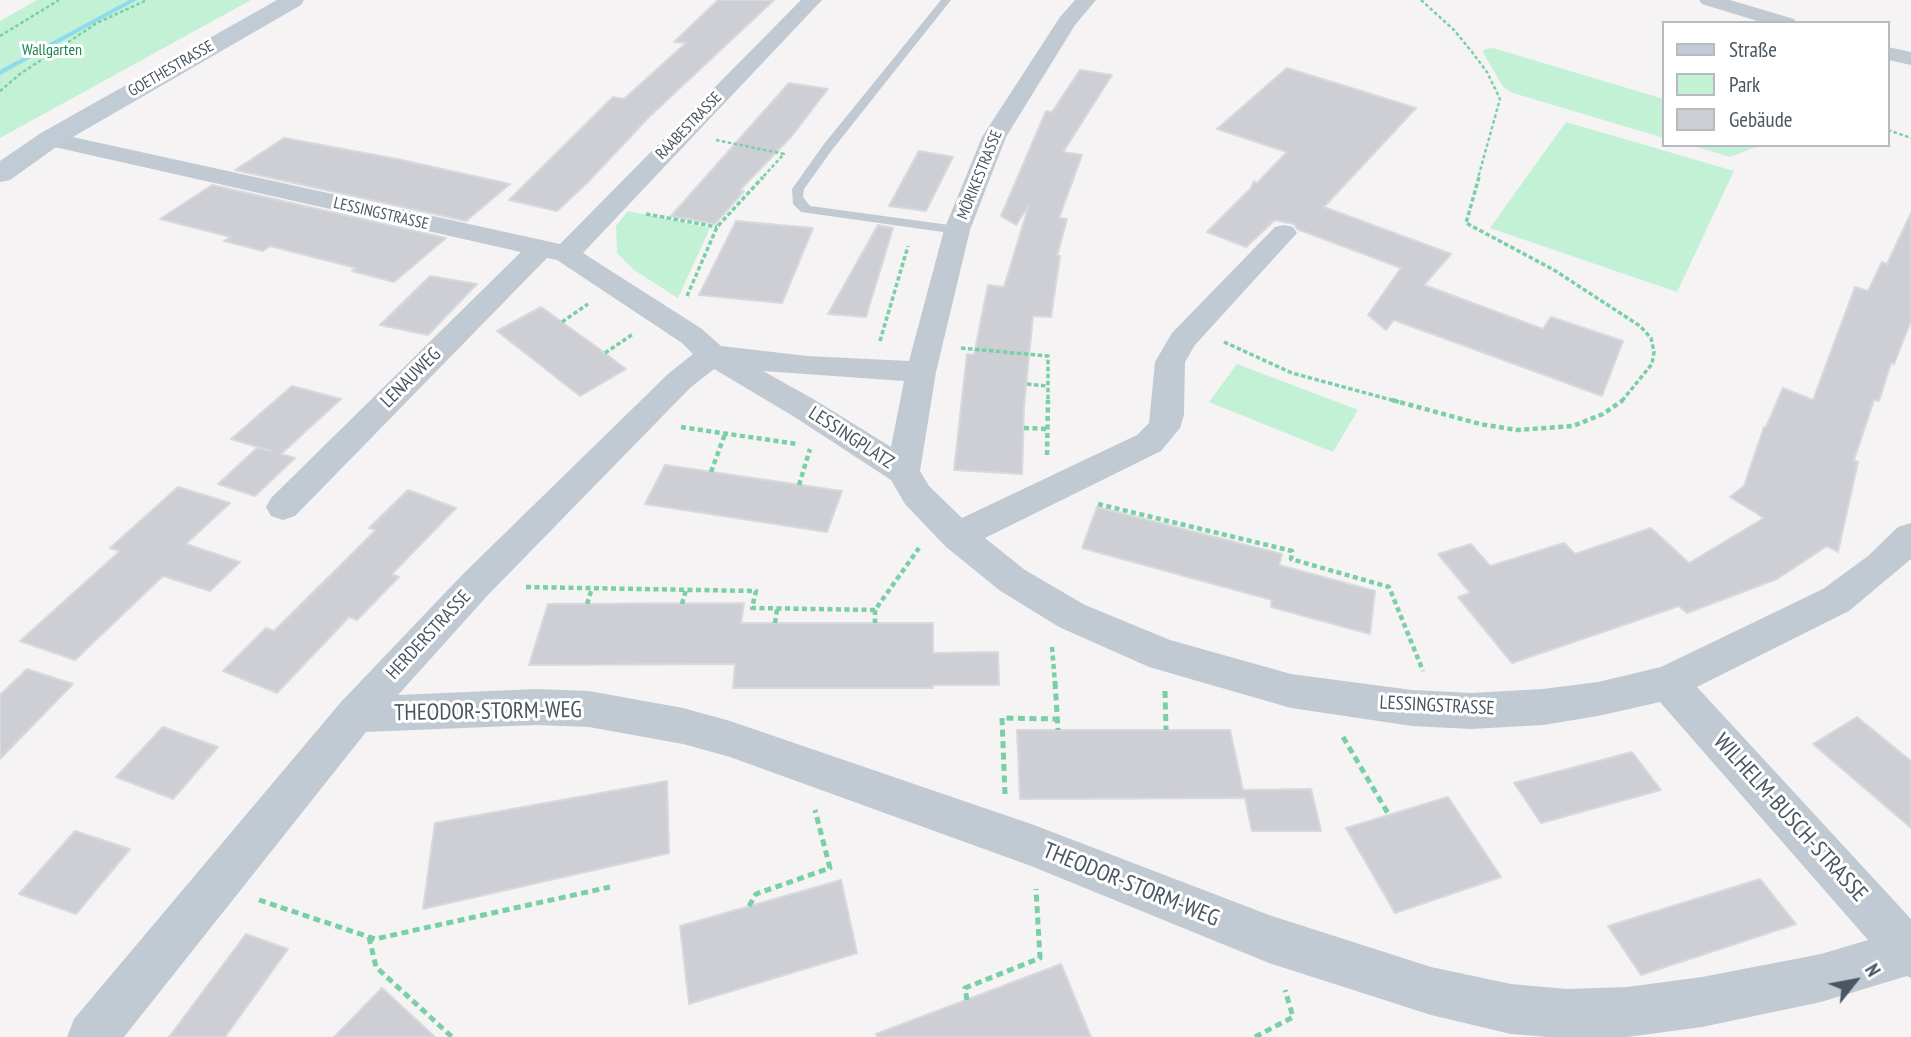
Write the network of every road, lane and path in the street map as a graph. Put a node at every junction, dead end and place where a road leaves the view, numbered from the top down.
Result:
1 (59, 0) edge
2 (148, 0) edge
3 (293, 0) edge
4 (812, 0) edge
5 (946, 0) edge
6 (1086, 0) edge
7 (1421, 0) edge
8 (1710, 0) edge
9 (1780, 21) edge
10 (0, 36) edge
11 (1890, 53) edge
12 (1911, 59) edge
13 (0, 91) edge
14 (1890, 131) edge
15 (1911, 138) edge
16 (50, 139) junction
17 (710, 139) dead end
18 (0, 161) edge
19 (0, 174) edge
20 (641, 214) dead end
21 (717, 228) junction
22 (957, 230) junction
23 (1284, 233) dead end
24 (908, 245) dead end
25 (553, 252) junction
26 (1195, 328) junction
27 (692, 338) junction
28 (972, 349) dead end
29 (871, 371) junction
30 (921, 372) junction
31 (1027, 384) dead end
32 (1048, 386) junction
33 (1024, 428) dead end
34 (1048, 429) junction
35 (628, 430) junction
36 (725, 434) junction
37 (903, 471) junction
38 (711, 472) dead end
39 (799, 485) dead end
40 (1047, 492) junction
41 (283, 507) dead end
42 (949, 528) junction
43 (1911, 537) edge
44 (475, 586) junction
45 (592, 588) junction
46 (686, 590) junction
47 (587, 604) dead end
48 (682, 604) dead end
49 (777, 609) junction
50 (875, 610) junction
51 (1072, 615) junction
52 (775, 623) dead end
53 (875, 623) dead end
54 (1426, 680) dead end
55 (1668, 683) junction
56 (1319, 696) junction
57 (355, 715) junction
58 (1057, 719) junction
59 (1058, 730) dead end
60 (803, 764) junction
61 (1389, 815) dead end
62 (1020, 841) junction
63 (213, 885) junction
64 (610, 887) dead end
65 (749, 906) dead end
66 (369, 936) junction
67 (1269, 939) junction
68 (1910, 953) edge
69 (967, 1000) dead end
70 (92, 1037) edge
71 (452, 1037) edge
72 (1255, 1037) edge

1 - 10 path
2 - 13 path
3 - 16 main road, GOETHESTRASSE
4 - 25 street, RAABESTRASSE
5 - 22 lane
6 - 22 street, MÖRIKESTRASSE
7 - 26 path
8 - 9 street
11 - 12 street
14 - 15 path
16 - 18 main road, GOETHESTRASSE
16 - 19 main road, GOETHESTRASSE
16 - 25 street, LESSINGSTRASSE
17 - 21 path
20 - 21 path
21 - 27 path
22 - 30 street, MÖRIKESTRASSE
23 - 26 street
24 - 29 path
25 - 27 street, LESSINGSTRASSE
25 - 41 street, LENAUWEG
26 - 40 street
27 - 29 street
27 - 35 street, HERDERSTRASSE
27 - 37 street, LESSINGPLATZ
28 - 32 path
29 - 30 street
30 - 37 street, LESSINGPLATZ
31 - 32 path
32 - 34 path
33 - 34 path
34 - 40 path
35 - 36 path
35 - 44 street, HERDERSTRASSE
36 - 38 path
36 - 39 path
37 - 42 street, LESSINGSTRASSE
40 - 42 street
40 - 54 path
42 - 50 path
42 - 51 street, LESSINGSTRASSE
43 - 55 street, LESSINGSTRASSE
44 - 45 path
44 - 57 street, HERDERSTRASSE
45 - 46 path
45 - 47 path
46 - 48 path
46 - 49 path
49 - 50 path
49 - 52 path
50 - 53 path
51 - 56 street, LESSINGSTRASSE
51 - 58 path
55 - 56 street, LESSINGSTRASSE
55 - 68 street, WILHELM-BUSCH-STRASSE
56 - 61 path
57 - 60 street, THEODOR-STORM-WEG
57 - 63 street, HERDERSTRASSE
58 - 59 path
58 - 62 path
60 - 62 street, THEODOR-STORM-WEG
60 - 65 path
62 - 67 street, THEODOR-STORM-WEG
62 - 69 path
63 - 66 path
63 - 70 street, HERDERSTRASSE
64 - 66 path
66 - 71 path
67 - 68 street, THEODOR-STORM-WEG
67 - 72 path

